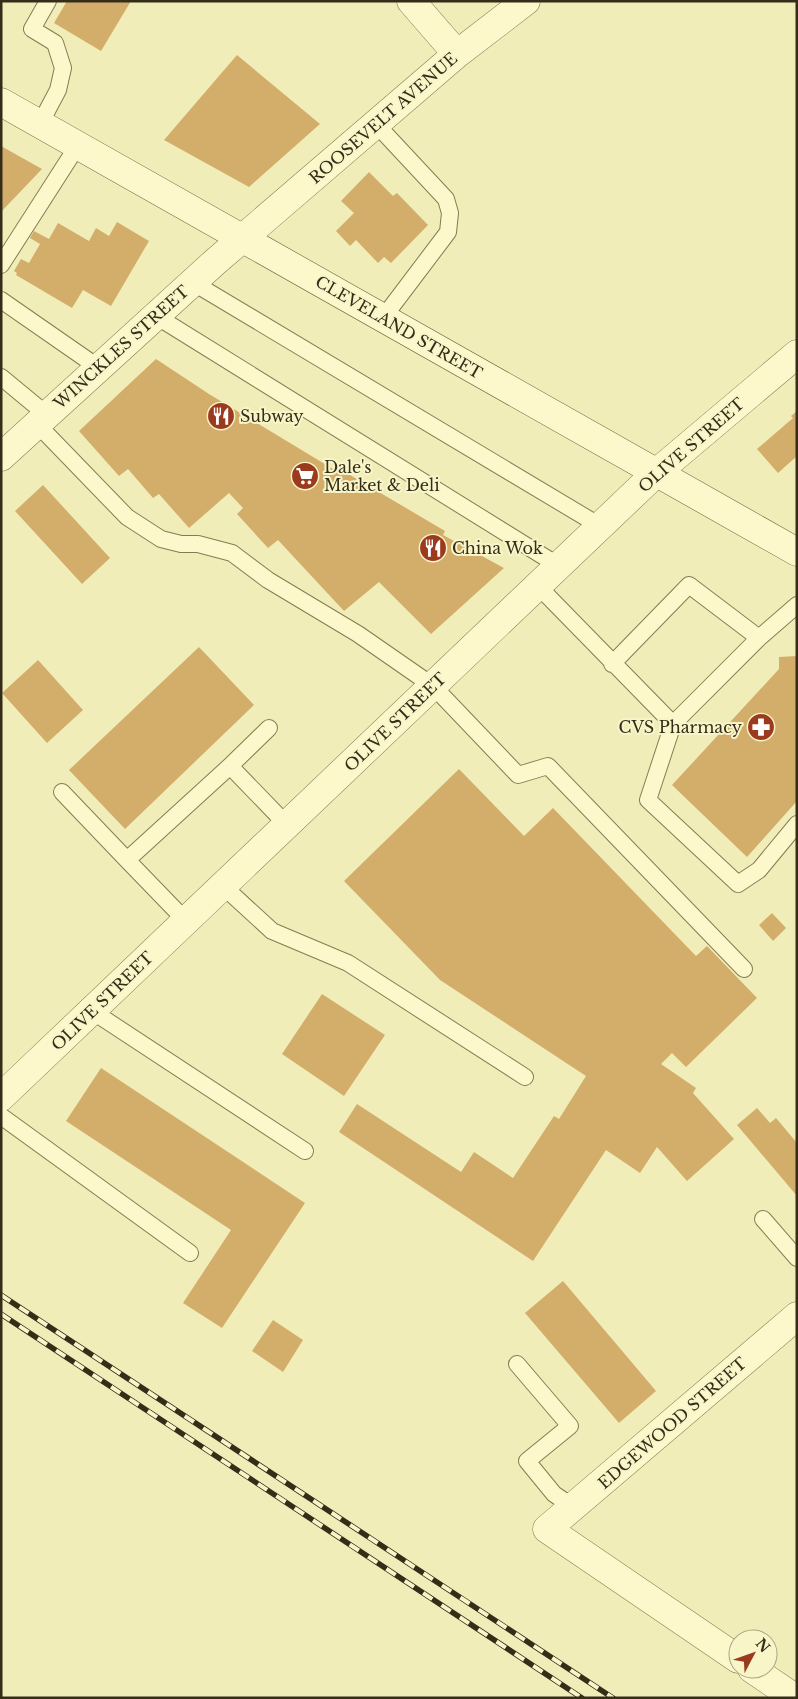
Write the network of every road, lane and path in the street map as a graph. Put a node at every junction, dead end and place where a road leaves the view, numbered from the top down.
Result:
1 (48, 1) edge
2 (411, 1) edge
3 (526, 1) edge
4 (457, 54) junction
5 (1, 102) edge
6 (40, 124) junction
7 (376, 124) junction
8 (78, 145) junction
9 (243, 239) junction
10 (1, 265) edge
11 (192, 282) junction
12 (1, 300) edge
13 (156, 316) junction
14 (383, 318) junction
15 (797, 354) edge
16 (99, 368) junction
17 (1, 377) edge
18 (42, 419) junction
19 (2, 456) edge
20 (656, 473) junction
21 (600, 526) junction
22 (797, 552) edge
23 (559, 566) junction
24 (538, 586) junction
25 (797, 605) edge
26 (760, 638) junction
27 (612, 664) junction
28 (433, 686) junction
29 (673, 724) junction
30 (269, 728) dead end
31 (230, 766) junction
32 (62, 792) dead end
33 (797, 824) edge
34 (287, 825) junction
35 (127, 860) junction
36 (223, 886) junction
37 (186, 922) junction
38 (744, 969) dead end
39 (92, 1011) junction
40 (525, 1077) dead end
41 (1, 1098) edge
42 (1, 1116) edge
43 (305, 1152) dead end
44 (763, 1219) dead end
45 (190, 1253) dead end
46 (797, 1258) edge
47 (797, 1316) edge
48 (517, 1364) dead end
49 (573, 1507) junction
50 (728, 1652) edge
51 (767, 1679) edge
52 (795, 1698) edge

1 - 6 lane
2 - 4 street
3 - 4 street, ROOSEVELT AVENUE
4 - 7 street, ROOSEVELT AVENUE
5 - 6 street, CLEVELAND STREET
6 - 8 street, CLEVELAND STREET
7 - 9 street, ROOSEVELT AVENUE
7 - 14 lane
8 - 9 street, CLEVELAND STREET
8 - 10 lane
9 - 11 street, WINCKLES STREET
9 - 14 street, CLEVELAND STREET
11 - 13 street, WINCKLES STREET
11 - 21 lane
12 - 16 lane
13 - 16 street, WINCKLES STREET
13 - 23 lane
14 - 20 street, CLEVELAND STREET
15 - 20 street, OLIVE STREET
16 - 18 street, WINCKLES STREET
17 - 18 lane
18 - 19 street, WINCKLES STREET
18 - 28 lane
20 - 21 street, OLIVE STREET
20 - 22 street, CLEVELAND STREET
21 - 23 street, OLIVE STREET
23 - 24 street, OLIVE STREET
24 - 27 lane
24 - 28 street, OLIVE STREET
25 - 26 lane
26 - 27 lane
26 - 29 lane
27 - 29 lane
28 - 34 street, OLIVE STREET
28 - 38 lane
29 - 33 lane
30 - 31 lane
31 - 34 lane
31 - 35 lane
32 - 35 lane
34 - 36 street, OLIVE STREET
35 - 37 lane
36 - 37 street, OLIVE STREET
36 - 40 lane
37 - 39 street, OLIVE STREET
39 - 41 street, OLIVE STREET
39 - 43 lane
42 - 45 lane
44 - 46 lane
47 - 49 street, EDGEWOOD STREET
48 - 49 lane
49 - 50 street, EDGEWOOD STREET
51 - 52 street

